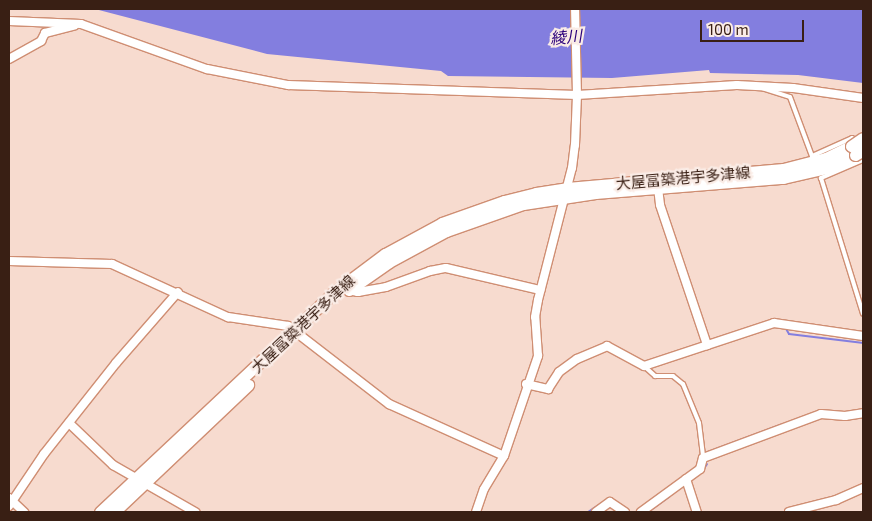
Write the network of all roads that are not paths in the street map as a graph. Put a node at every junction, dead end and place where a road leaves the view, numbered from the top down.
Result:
1 (575, 9) edge
2 (9, 20) edge
3 (81, 24) junction
4 (9, 59) edge
5 (760, 86) junction
6 (577, 93) junction
7 (863, 98) edge
8 (863, 138) edge
9 (859, 154) edge
10 (658, 188) junction
11 (566, 192) junction
12 (9, 261) edge
13 (349, 290) junction
14 (540, 290) junction
15 (178, 292) junction
16 (863, 314) edge
17 (298, 333) junction
18 (863, 336) edge
19 (706, 345) junction
20 (644, 366) junction
21 (526, 384) junction
22 (863, 413) edge
23 (69, 423) junction
24 (504, 456) junction
25 (703, 458) junction
26 (687, 481) junction
27 (139, 482) junction
28 (863, 488) edge
29 (10, 501) edge
30 (24, 512) edge
31 (100, 512) edge
32 (114, 512) edge
33 (195, 512) edge
34 (476, 512) edge
35 (596, 512) edge
36 (625, 512) edge
37 (641, 512) edge
38 (697, 512) edge
39 (789, 512) edge

1 - 6 street
2 - 3 street
3 - 4 street
3 - 6 street
5 - 6 street
5 - 7 street
5 - 9 lane
6 - 11 street
8 - 9 main road, 大屋冨築港宇多津線, bridge
9 - 10 main road, 大屋冨築港宇多津線
9 - 11 main road, 大屋冨築港宇多津線
9 - 16 lane
10 - 11 main road, 大屋冨築港宇多津線
10 - 19 street
11 - 13 main road, 大屋冨築港宇多津線
11 - 14 street
11 - 17 main road, 大屋冨築港宇多津線
12 - 15 street
13 - 14 street
13 - 17 main road, 大屋冨築港宇多津線
14 - 21 street
15 - 17 street
15 - 23 street
17 - 24 street
17 - 27 main road, 大屋冨築港宇多津線
18 - 19 street
19 - 20 street
20 - 21 street
20 - 25 lane
21 - 24 street
22 - 25 street
23 - 27 street
23 - 29 street
24 - 34 street
25 - 26 street
26 - 37 street
26 - 38 street
27 - 31 main road, 大屋冨築港宇多津線
27 - 32 main road, 大屋冨築港宇多津線
27 - 33 street
28 - 39 street
29 - 30 street
35 - 36 street

